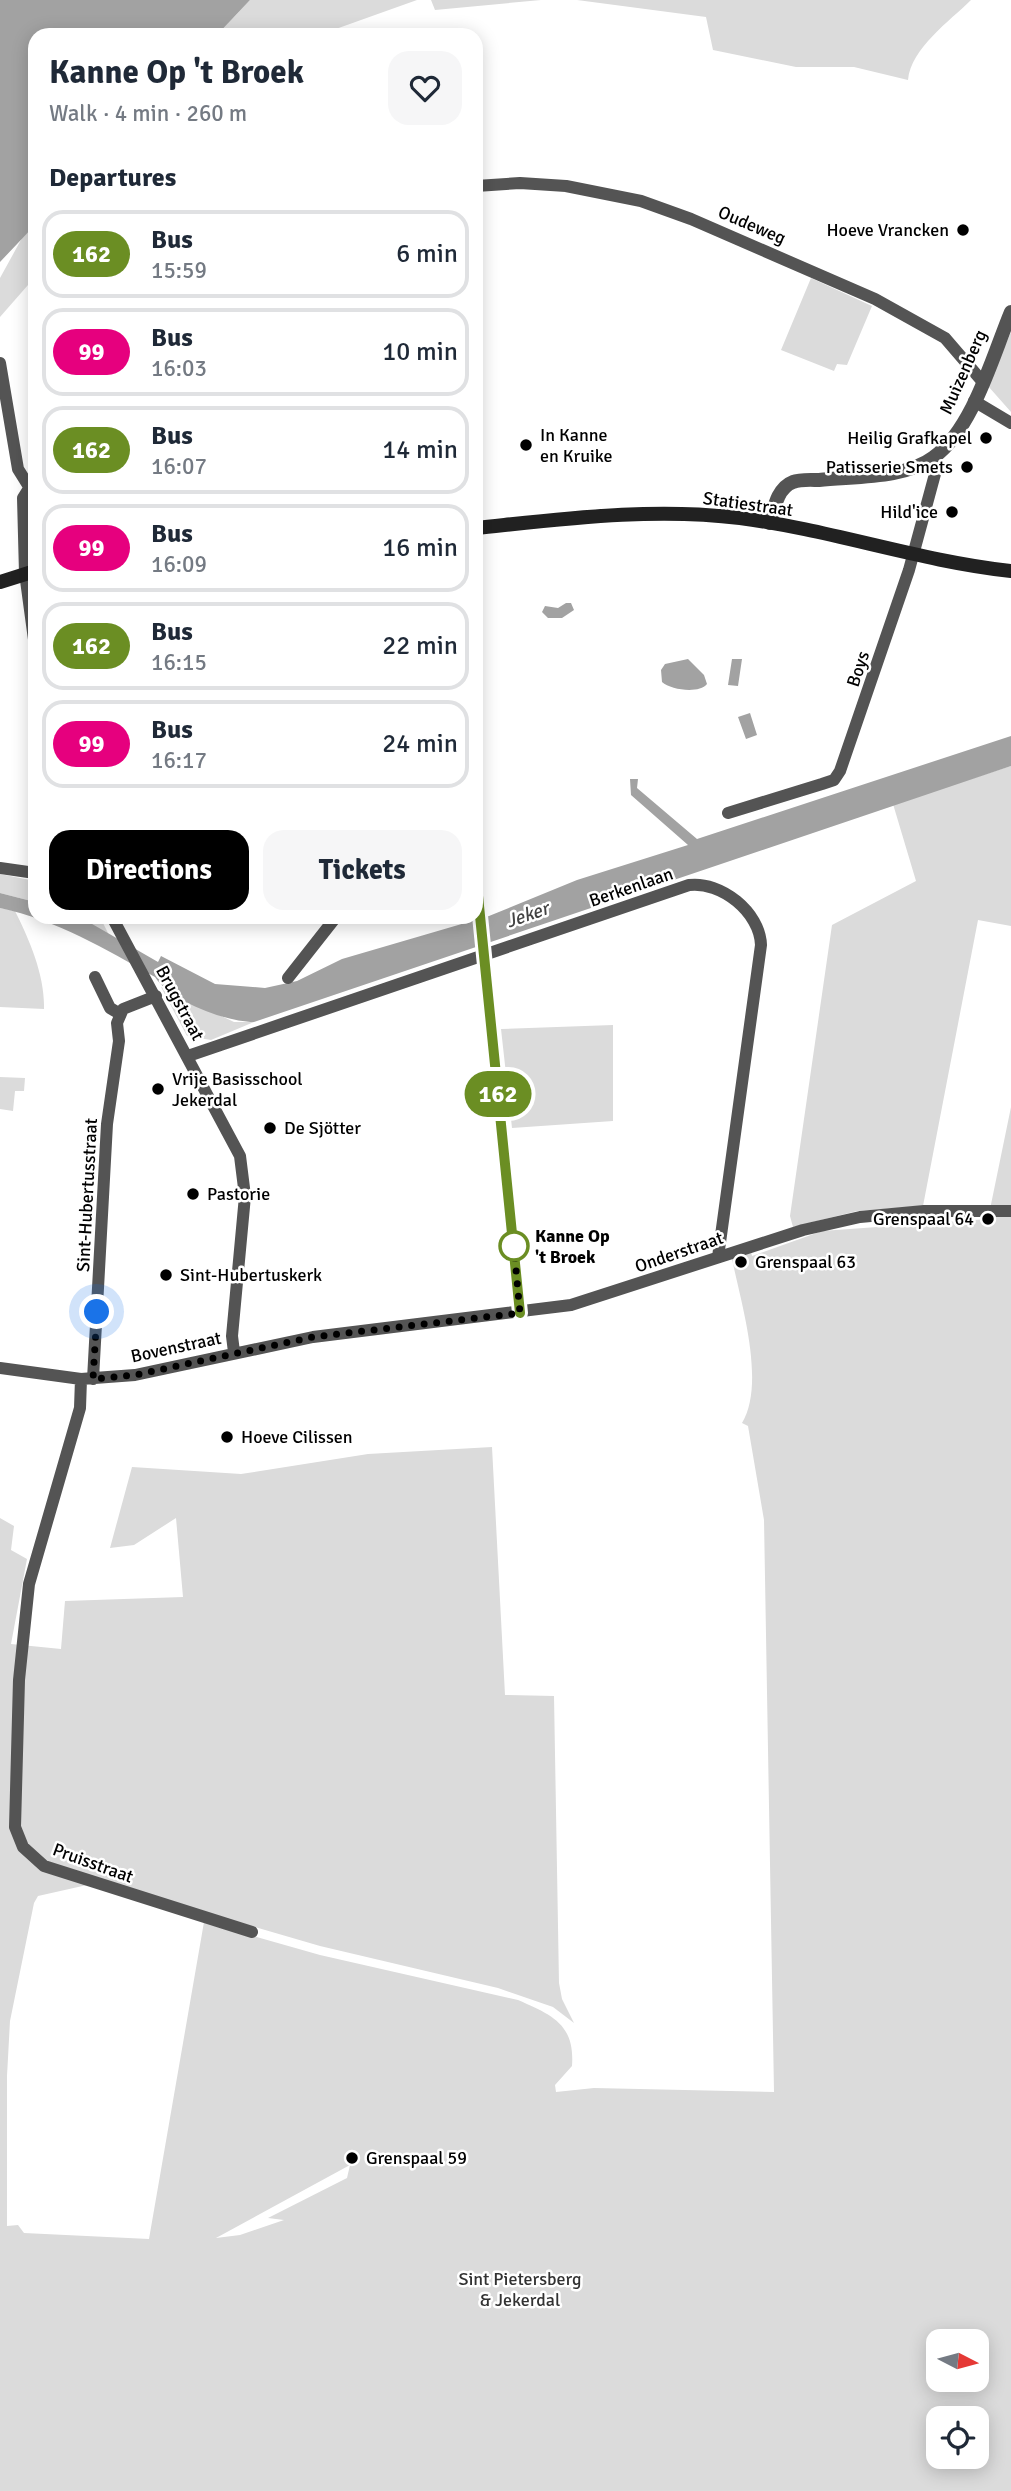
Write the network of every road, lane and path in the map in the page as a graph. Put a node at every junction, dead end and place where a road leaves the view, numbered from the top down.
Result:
1 (483, 186) edge
2 (1011, 312) edge
3 (0, 363) edge
4 (982, 381) junction
5 (974, 401) junction
6 (1011, 423) edge
7 (932, 459) junction
8 (28, 478) edge
9 (28, 489) edge
10 (770, 523) junction
11 (483, 527) edge
12 (28, 551) edge
13 (912, 556) junction
14 (1011, 570) edge
15 (28, 573) edge
16 (0, 582) edge
17 (728, 813) dead end
18 (0, 868) edge
19 (28, 872) edge
20 (116, 924) edge
21 (330, 924) edge
22 (481, 924) edge
23 (483, 952) junction
24 (95, 977) dead end
25 (288, 978) dead end
26 (156, 996) junction
27 (120, 1014) junction
28 (188, 1056) junction
29 (1011, 1211) edge
30 (718, 1257) junction
31 (520, 1313) junction
32 (234, 1352) junction
33 (0, 1368) edge
34 (87, 1379) junction
35 (252, 1932) dead end

1 - 4 street, Oudeweg
2 - 4 street, Muizenberg
3 - 8 street
4 - 5 street, Muizenberg
5 - 6 street
5 - 7 street, Muizenberg
7 - 10 street, Muizenberg
7 - 13 street, Boys
9 - 12 street
10 - 11 main road, Statiestraat
10 - 13 main road, Statiestraat
13 - 14 main road, Statiestraat
13 - 17 street, Boys
15 - 16 main road
18 - 19 street
20 - 26 street, Brugstraat
21 - 25 street
22 - 23 street
23 - 28 street, Berkenlaan
23 - 30 street, Berkenlaan
23 - 31 street
24 - 27 street
26 - 27 street
26 - 28 street, Brugstraat
27 - 34 street, Sint-Hubertusstraat
28 - 32 street, Brugstraat
29 - 30 street, Onderstraat
30 - 31 street, Onderstraat
31 - 32 street, Onderstraat
32 - 34 street, Bovenstraat
33 - 34 street, Bovenstraat
34 - 35 street, Pruisstraat

